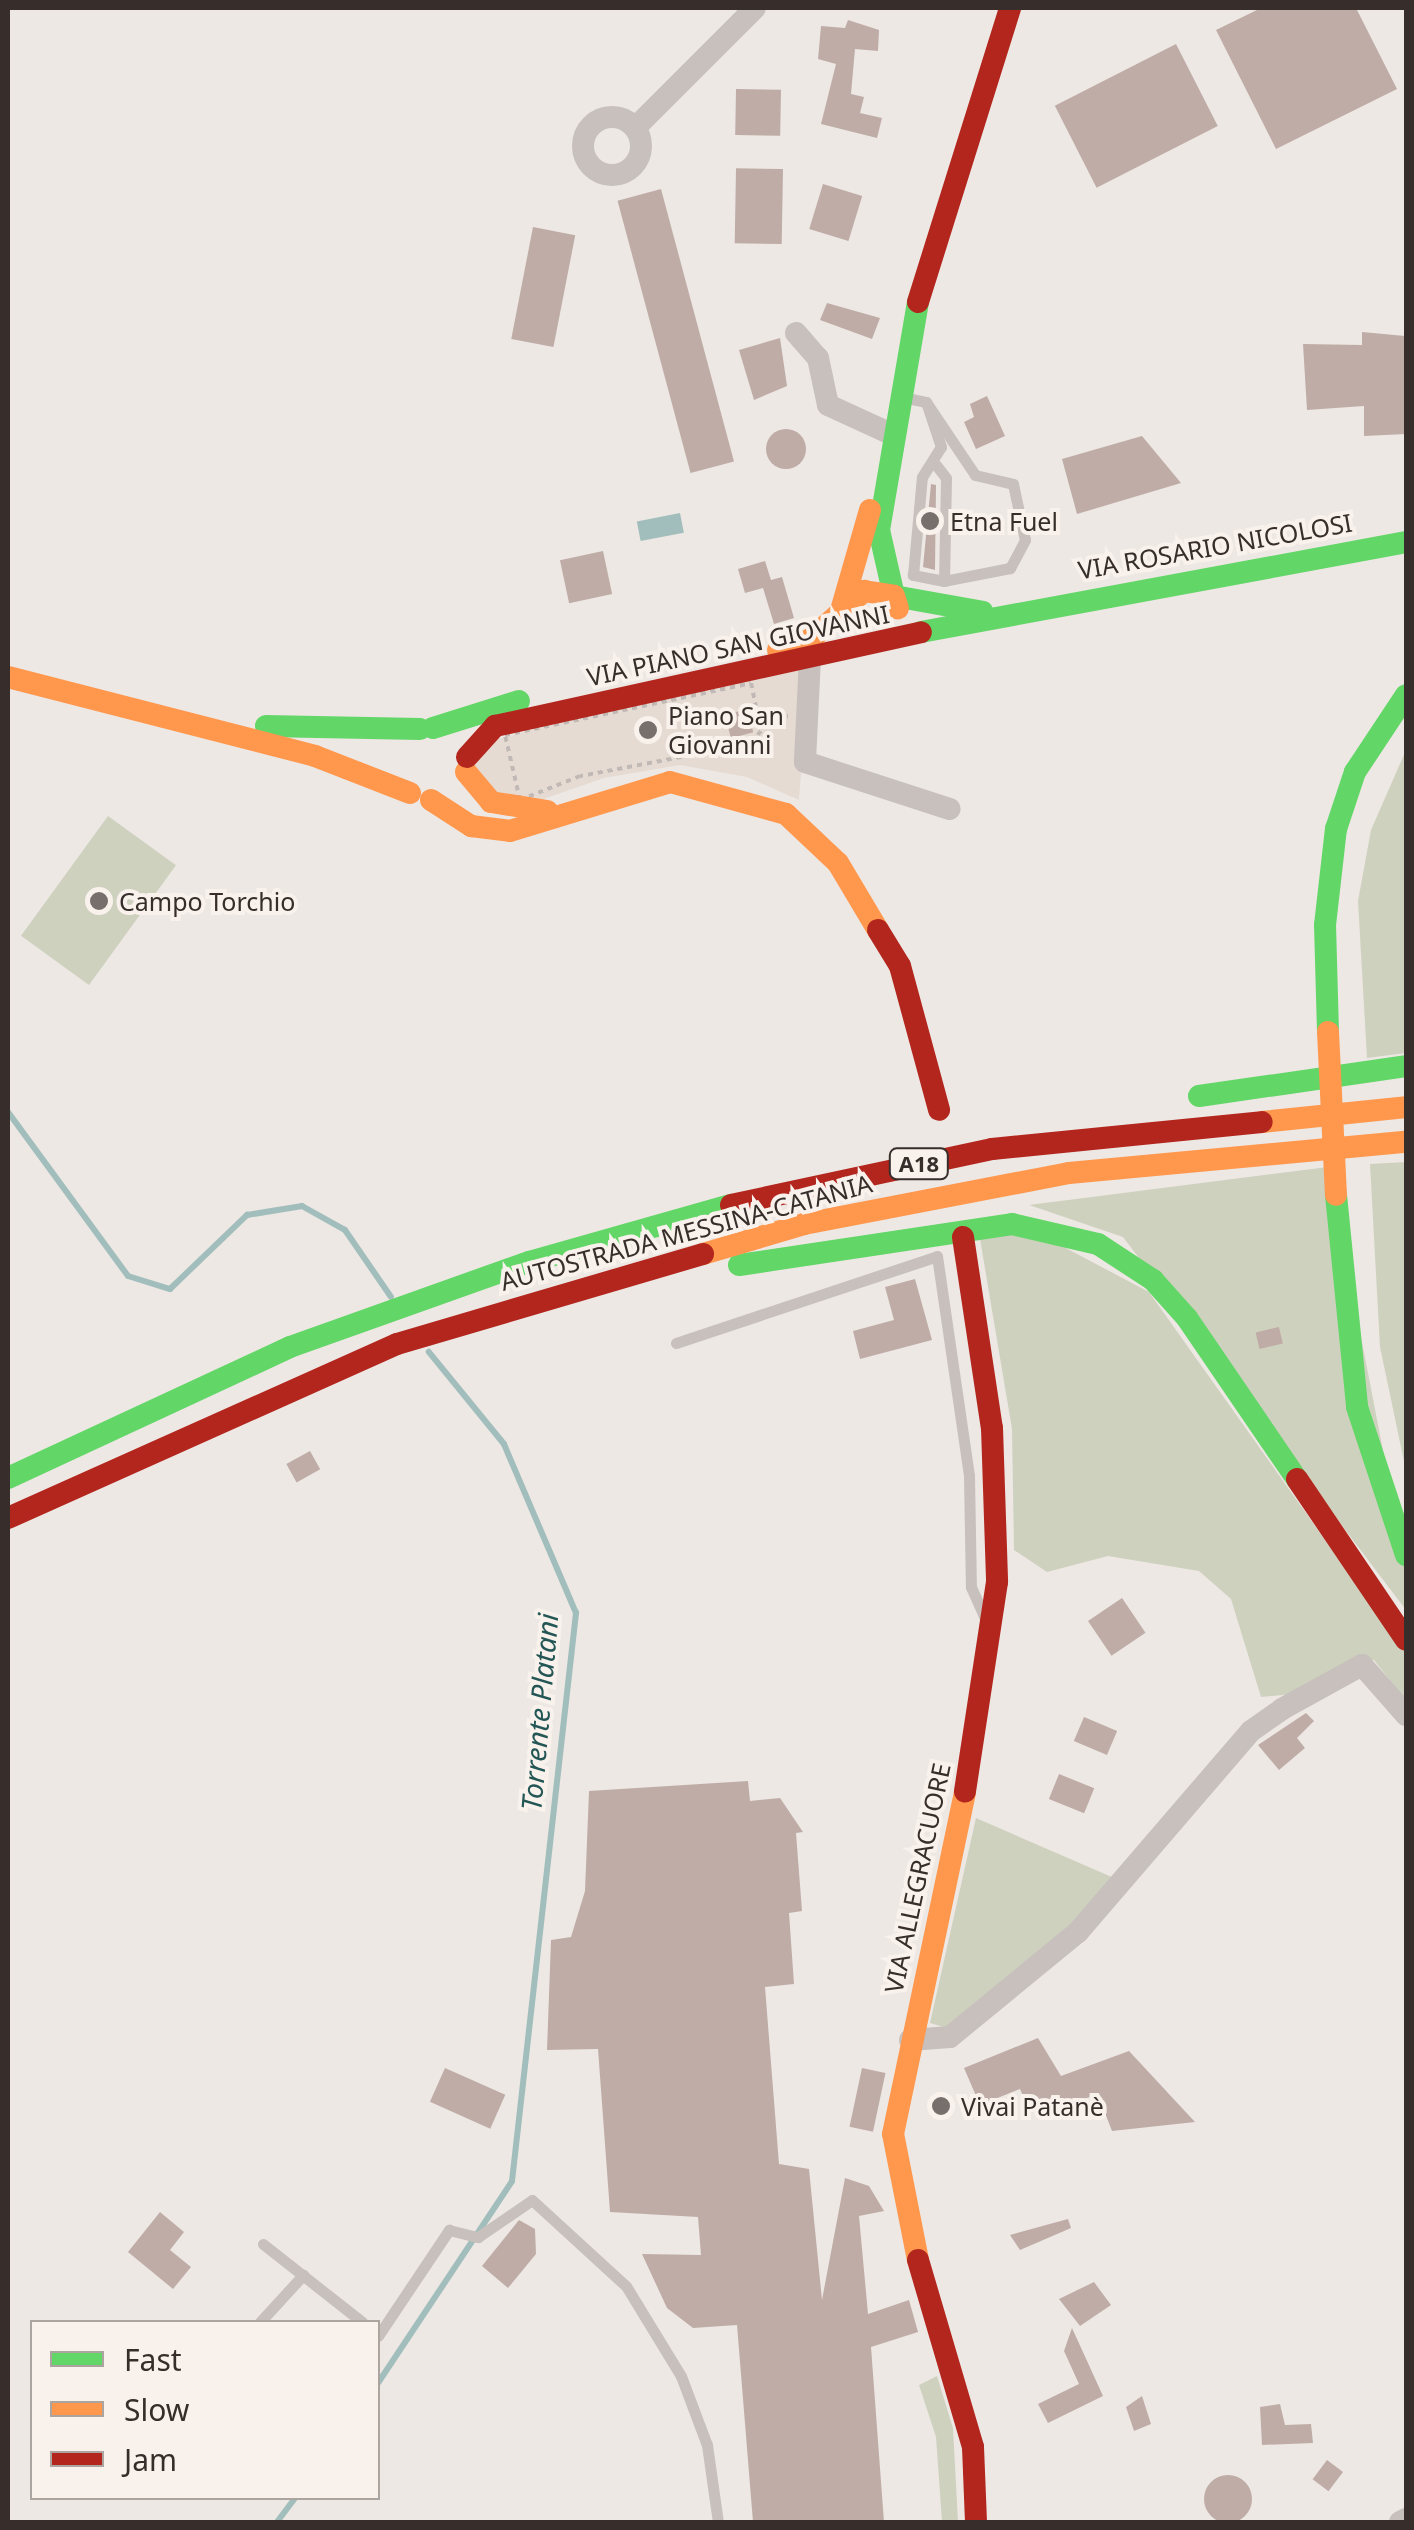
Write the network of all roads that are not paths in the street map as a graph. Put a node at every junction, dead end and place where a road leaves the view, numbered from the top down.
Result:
1 (755, 8) edge
2 (1010, 8) edge
3 (636, 128) dead end
4 (796, 334) dead end
5 (898, 396) junction
6 (926, 402) junction
7 (891, 434) junction
8 (886, 458) junction
9 (936, 465) junction
10 (1406, 542) edge
11 (944, 581) junction
12 (894, 596) junction
13 (842, 607) junction
14 (1034, 607) junction
15 (886, 641) junction
16 (810, 658) junction
17 (8, 677) edge
18 (1406, 694) edge
19 (158, 713) junction
20 (427, 729) junction
21 (1406, 730) edge
22 (467, 764) junction
23 (421, 796) junction
24 (950, 809) dead end
25 (572, 811) junction
26 (1339, 1032) junction
27 (1406, 1066) edge
28 (1406, 1108) edge
29 (940, 1110) dead end
30 (1406, 1142) edge
31 (807, 1188) junction
32 (1348, 1193) junction
33 (963, 1237) dead end
34 (774, 1260) junction
35 (659, 1265) junction
36 (676, 1343) dead end
37 (8, 1478) edge
38 (1406, 1505) edge
39 (8, 1518) edge
40 (1406, 1555) edge
41 (1406, 1625) edge
42 (992, 1635) junction
43 (1406, 1640) edge
44 (1406, 1715) edge
45 (910, 2040) junction
46 (264, 2244) dead end
47 (303, 2275) junction
48 (262, 2320) edge
49 (359, 2320) edge
50 (380, 2332) edge
51 (1406, 2519) edge
52 (718, 2522) edge
53 (976, 2522) edge
54 (1400, 2522) edge

1 - 3 street
2 - 5 main road
4 - 7 street
5 - 6 lane
5 - 7 main road
6 - 9 lane
6 - 11 lane
7 - 8 main road
8 - 12 main road
8 - 13 main road
9 - 11 lane
9 - 11 lane
10 - 14 main road, VIA ROSARIO NICOLOSI
12 - 13 main road
12 - 14 main road
12 - 15 main road
13 - 20 main road, VIA PIANO SAN GIOVANNI
14 - 15 main road, VIA PIANO SAN GIOVANNI
15 - 16 main road, VIA PIANO SAN GIOVANNI
16 - 22 main road, VIA PIANO SAN GIOVANNI
16 - 24 street
17 - 19 main road
18 - 26 main road
19 - 20 main road, VIA PIANO SAN GIOVANNI
19 - 23 main road
20 - 22 main road
20 - 23 main road
21 - 26 main road
22 - 23 main road
22 - 25 main road
23 - 25 main road
25 - 29 main road
26 - 32 main road, bridge
27 - 31 main road
28 - 31 main road, AUTOSTRADA MESSINA-CATANIA / A18
30 - 35 main road, AUTOSTRADA MESSINA-CATANIA / A18
31 - 37 main road, AUTOSTRADA MESSINA-CATANIA / A18
32 - 38 main road
32 - 40 main road
33 - 42 main road, VIA ALLEGRACUORE
34 - 35 main road
34 - 41 main road
34 - 43 main road
35 - 39 main road, AUTOSTRADA MESSINA-CATANIA / A18
36 - 42 lane
42 - 45 main road, VIA ALLEGRACUORE
44 - 45 street
45 - 53 main road, VIA ALLEGRACUORE
46 - 47 lane
47 - 48 lane
47 - 49 lane
50 - 52 lane
51 - 54 street

